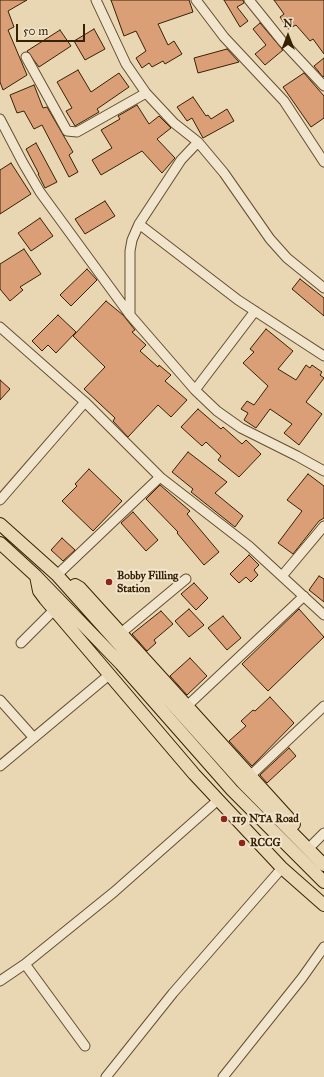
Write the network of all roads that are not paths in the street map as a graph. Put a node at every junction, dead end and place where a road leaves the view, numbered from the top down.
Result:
1 (96, 0) edge
2 (196, 0) edge
3 (249, 0) edge
4 (26, 57) dead end
5 (324, 86) edge
6 (146, 93) junction
7 (0, 119) edge
8 (198, 142) junction
9 (324, 162) edge
10 (139, 224) junction
11 (324, 288) edge
12 (255, 311) junction
13 (130, 315) junction
14 (0, 327) edge
15 (324, 356) edge
16 (195, 390) junction
17 (85, 402) junction
18 (324, 471) edge
19 (160, 477) junction
20 (0, 500) edge
21 (0, 524) edge
22 (324, 526) edge
23 (2, 549) edge
24 (36, 576) junction
25 (282, 576) junction
26 (60, 578) junction
27 (186, 579) dead end
28 (304, 596) junction
29 (54, 610) junction
30 (324, 615) edge
31 (121, 633) junction
32 (21, 643) dead end
33 (109, 675) junction
34 (0, 700) edge
35 (187, 706) junction
36 (324, 706) edge
37 (34, 738) junction
38 (0, 766) edge
39 (250, 776) junction
40 (218, 800) junction
41 (324, 833) edge
42 (313, 844) junction
43 (324, 854) edge
44 (324, 865) edge
45 (282, 868) junction
46 (324, 882) edge
47 (324, 905) edge
48 (324, 947) edge
49 (25, 964) junction
50 (0, 981) edge
51 (85, 1046) dead end
52 (106, 1077) edge
53 (222, 1077) edge

1 - 6 street
2 - 9 street
3 - 5 street
4 - 6 street
6 - 8 street
7 - 13 street
8 - 10 street
8 - 11 street
10 - 12 street
10 - 13 street
12 - 15 street
12 - 16 street
13 - 16 street
14 - 17 street
16 - 18 street
17 - 19 street
17 - 20 street
19 - 25 street
19 - 26 street
21 - 26 main road
22 - 25 street
23 - 24 main road
24 - 29 main road
24 - 46 main road
25 - 28 street
26 - 31 main road
26 - 44 main road
27 - 31 street
28 - 30 street
28 - 35 street
29 - 32 street
29 - 33 main road
31 - 35 main road
33 - 37 street
33 - 40 main road
34 - 37 street
35 - 39 main road
36 - 39 street
37 - 38 street
39 - 42 main road
40 - 45 main road
40 - 49 street
41 - 42 street
42 - 43 main road
45 - 47 main road
45 - 52 street
48 - 53 street
49 - 50 street
49 - 51 street

